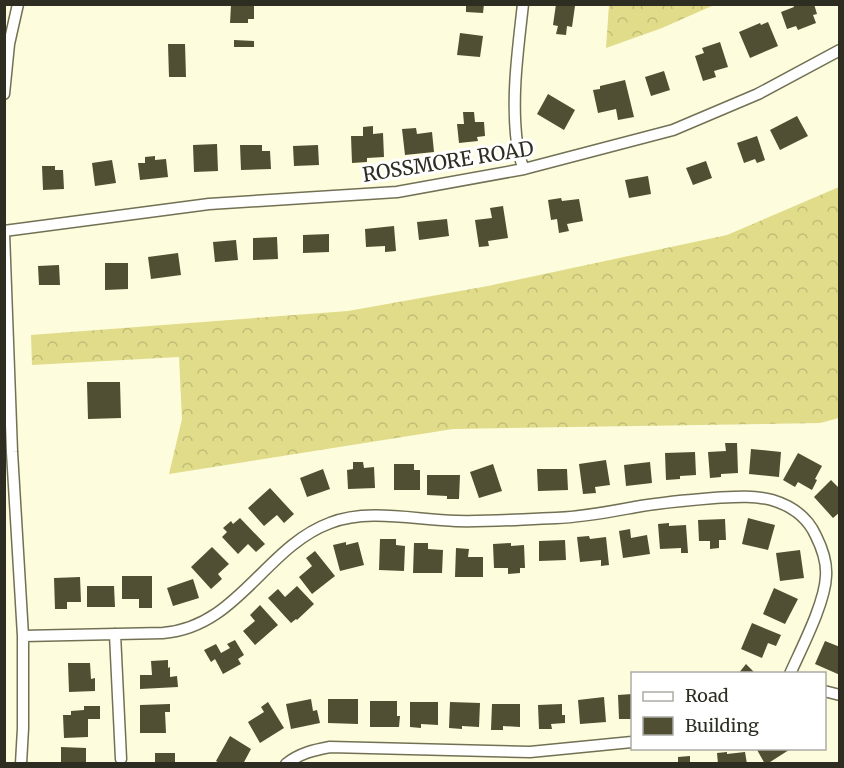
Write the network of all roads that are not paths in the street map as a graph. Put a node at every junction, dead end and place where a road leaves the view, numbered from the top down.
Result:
1 (18, 4) edge
2 (523, 4) edge
3 (840, 50) edge
4 (4, 94) edge
5 (524, 169) junction
6 (4, 232) edge
7 (8, 452) edge
8 (115, 634) junction
9 (23, 636) junction
10 (791, 672) edge
11 (631, 742) edge
12 (120, 759) dead end
13 (21, 764) edge
14 (286, 764) edge

1 - 4 street
2 - 5 street
3 - 5 street, ROSSMORE ROAD
5 - 6 street, ROSSMORE ROAD
6 - 7 street
7 - 9 street
8 - 9 street
8 - 10 street
8 - 12 street
9 - 13 street
11 - 14 street

